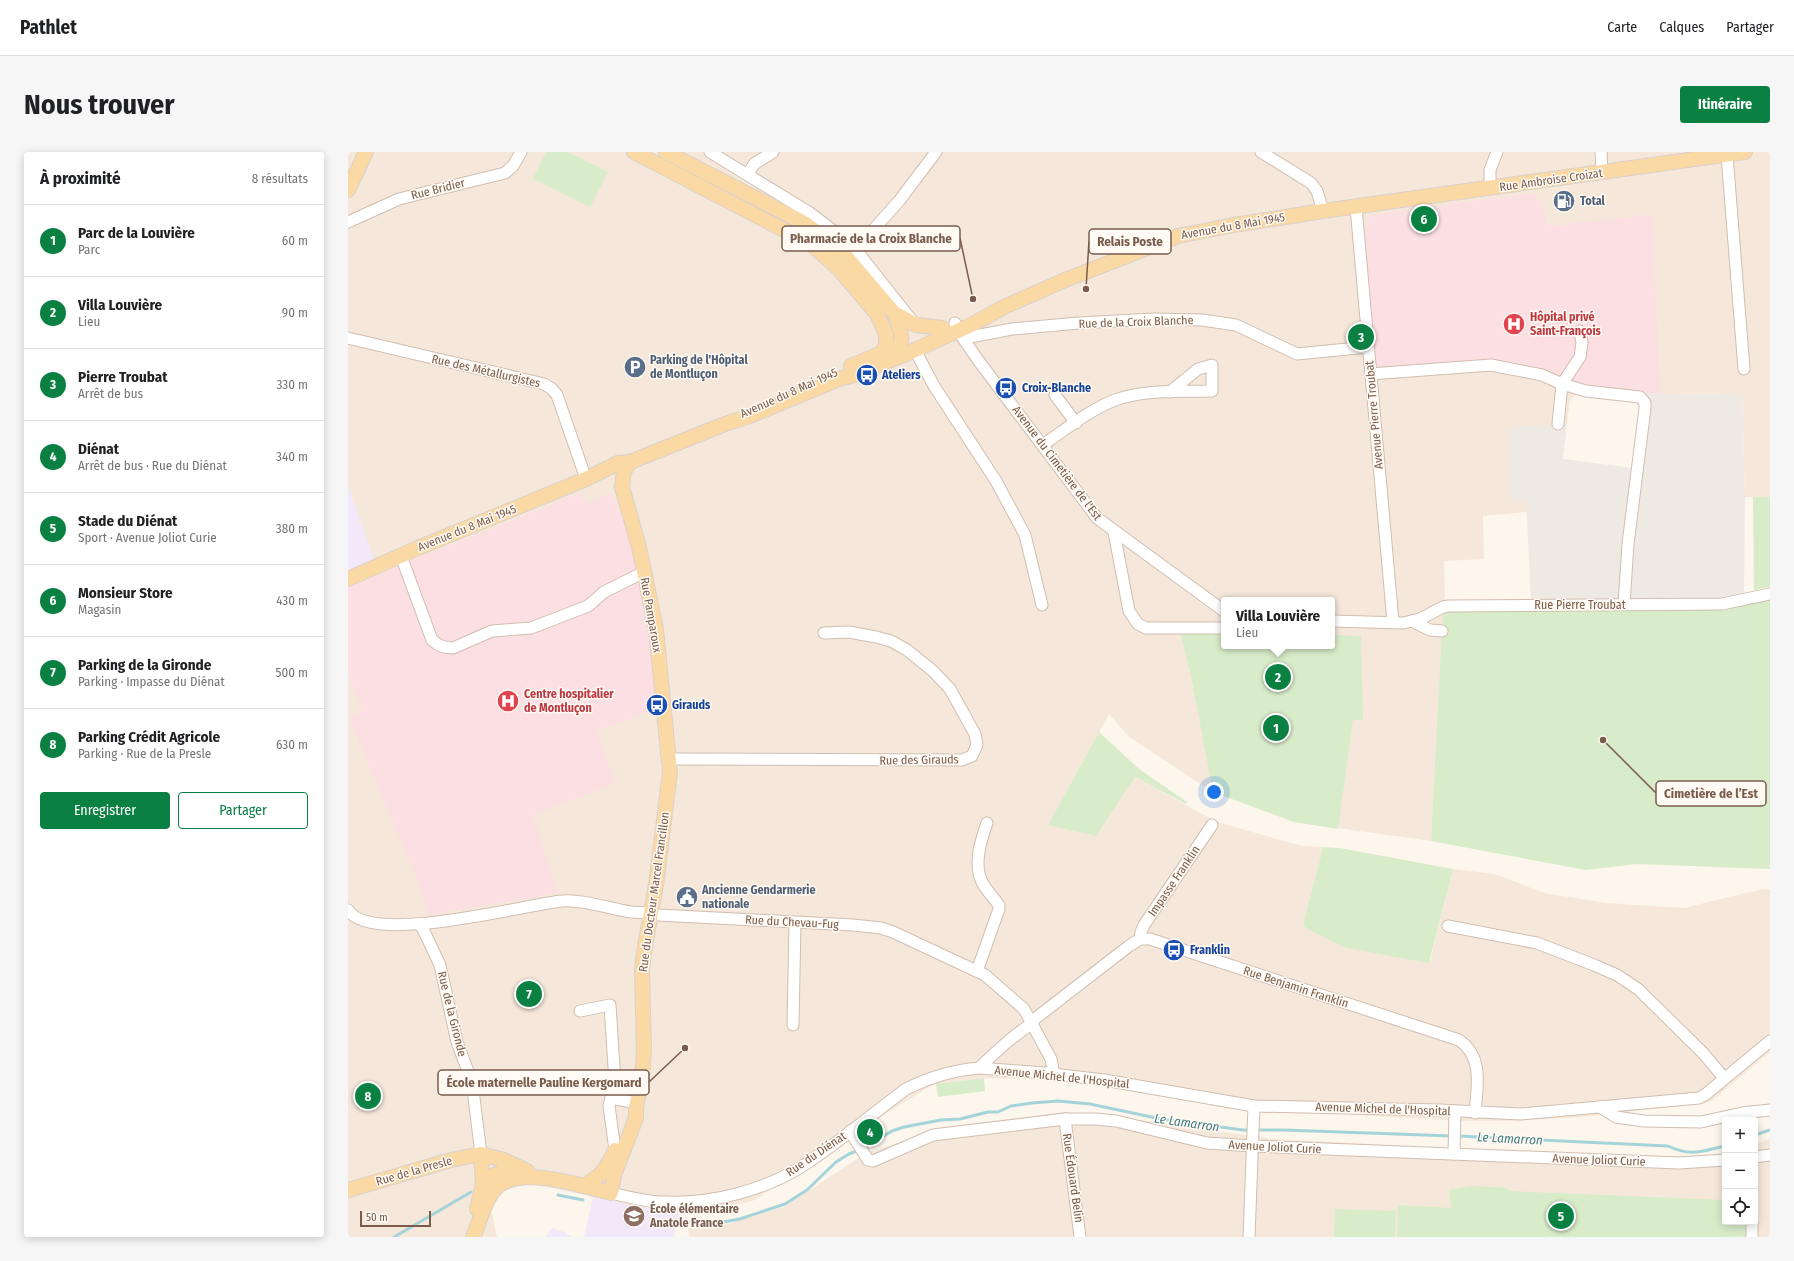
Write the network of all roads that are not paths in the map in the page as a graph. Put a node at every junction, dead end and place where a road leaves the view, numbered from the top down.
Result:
1 (358, 152) edge
2 (366, 152) edge
3 (521, 152) edge
4 (634, 152) edge
5 (666, 152) edge
6 (710, 152) edge
7 (773, 152) edge
8 (936, 152) edge
9 (1261, 152) edge
10 (1497, 152) edge
11 (1601, 152) edge
12 (1745, 152) edge
13 (1727, 155) junction
14 (1602, 172) junction
15 (348, 174) edge
16 (748, 174) junction
17 (1490, 188) junction
18 (348, 190) edge
19 (1356, 207) junction
20 (1323, 212) junction
21 (348, 222) edge
22 (852, 245) junction
23 (894, 313) junction
24 (877, 314) junction
25 (916, 325) junction
26 (959, 328) junction
27 (1580, 331) dead end
28 (348, 338) edge
29 (908, 344) junction
30 (1368, 347) junction
31 (884, 352) junction
32 (1744, 369) dead end
33 (1370, 374) junction
34 (1562, 384) junction
35 (1170, 392) dead end
36 (1055, 394) dead end
37 (1076, 423) junction
38 (725, 424) junction
39 (1558, 424) dead end
40 (1043, 445) junction
41 (624, 465) junction
42 (604, 475) junction
43 (586, 479) junction
44 (622, 487) junction
45 (1114, 532) junction
46 (401, 556) junction
47 (644, 572) junction
48 (348, 579) edge
49 (1770, 594) edge
50 (1624, 604) junction
51 (1042, 605) dead end
52 (1221, 609) edge
53 (1335, 621) edge
54 (1393, 622) junction
55 (1412, 622) junction
56 (1221, 628) edge
57 (1442, 632) dead end
58 (824, 633) dead end
59 (670, 765) junction
60 (987, 823) dead end
61 (1212, 825) dead end
62 (348, 910) edge
63 (651, 912) junction
64 (439, 922) junction
65 (795, 922) junction
66 (419, 924) junction
67 (1448, 926) dead end
68 (1140, 939) junction
69 (428, 941) junction
70 (977, 971) junction
71 (580, 1012) dead end
72 (1032, 1022) junction
73 (793, 1025) dead end
74 (1770, 1041) edge
75 (979, 1068) junction
76 (1054, 1075) junction
77 (1724, 1078) junction
78 (611, 1098) junction
79 (637, 1105) junction
80 (1254, 1106) junction
81 (1600, 1107) junction
82 (1770, 1110) edge
83 (1455, 1111) junction
84 (1475, 1113) junction
85 (1065, 1119) junction
86 (850, 1131) junction
87 (1252, 1146) junction
88 (1454, 1149) junction
89 (615, 1150) junction
90 (481, 1154) junction
91 (1770, 1155) edge
92 (1758, 1157) edge
93 (1722, 1160) edge
94 (527, 1171) junction
95 (507, 1175) junction
96 (548, 1179) junction
97 (483, 1184) junction
98 (583, 1186) junction
99 (349, 1188) edge
100 (611, 1193) junction
101 (1752, 1225) edge
102 (473, 1237) edge
103 (1080, 1237) edge
104 (1249, 1237) edge
105 (1752, 1237) edge

1 - 15 main road
2 - 18 main road
3 - 21 street, Rue Bridier
4 - 24 main road
5 - 23 main road
6 - 16 street
7 - 16 street
8 - 22 street
9 - 20 street
10 - 17 street
11 - 14 street
12 - 13 main road, Rue Ambroise Croizat
13 - 14 main road, Rue Ambroise Croizat
13 - 32 street
14 - 17 main road, Rue Ambroise Croizat
16 - 22 street
17 - 19 main road, Rue Ambroise Croizat
19 - 20 main road, Avenue du 8 Mai 1945
19 - 30 street, Avenue Pierre Troubat
20 - 26 main road, Avenue du 8 Mai 1945
22 - 25 street
23 - 25 main road
23 - 29 main road
24 - 29 main road
24 - 31 main road
25 - 26 main road
26 - 29 main road, Avenue du 8 Mai 1945
26 - 30 street, Rue de la Croix Blanche
26 - 40 street, Avenue du Cimetière de l'Est
27 - 34 street
28 - 43 street, Rue des Métallurgistes
29 - 31 main road, Avenue du 8 Mai 1945
29 - 38 main road, Avenue du 8 Mai 1945
29 - 51 street
30 - 33 street, Avenue Pierre Troubat
31 - 38 main road, Avenue du 8 Mai 1945
33 - 34 street
33 - 54 street, Avenue Pierre Troubat
34 - 39 street
34 - 50 street
35 - 37 street
36 - 37 street
37 - 40 street
38 - 41 main road, Avenue du 8 Mai 1945
40 - 45 street, Avenue du Cimetière de l'Est
41 - 42 main road, Avenue du 8 Mai 1945
41 - 43 main road, Avenue du 8 Mai 1945
41 - 44 main road, Rue Pamparoux
42 - 43 main road, Avenue du 8 Mai 1945
42 - 44 main road
43 - 46 main road, Avenue du 8 Mai 1945
44 - 47 main road, Rue Pamparoux
45 - 52 street, Avenue du Cimetière de l'Est
45 - 56 street
46 - 47 street
46 - 48 main road, Avenue du 8 Mai 1945
47 - 59 main road, Rue Pamparoux
49 - 50 street, Rue Pierre Troubat
50 - 55 street, Rue Pierre Troubat
53 - 54 street
54 - 55 street, Rue Pierre Troubat
55 - 57 street
58 - 59 street, Rue des Girauds
59 - 63 main road, Rue du Docteur Marcel Francillon
60 - 70 street
61 - 68 street, Impasse Franklin
62 - 66 street, Rue du Chevau-Fug
63 - 64 street, Rue du Chevau-Fug
63 - 65 street, Rue du Chevau-Fug
63 - 79 main road, Rue du Docteur Marcel Francillon
64 - 66 street, Rue du Chevau-Fug
64 - 69 street
65 - 70 street, Rue du Chevau-Fug
65 - 73 street
66 - 69 street, Rue de la Gironde
67 - 77 street
68 - 72 street
68 - 84 street, Rue Benjamin Franklin
69 - 90 street, Rue de la Gironde
70 - 72 street, Rue du Chevau-Fug
71 - 78 street
72 - 75 street
72 - 76 street, Rue du Chevau-Fug
74 - 77 street, Avenue Michel de l'Hospital
75 - 76 street, Avenue Michel de l'Hospital
75 - 86 street, Rue du Diénat
76 - 80 street, Avenue Michel de l'Hospital
77 - 81 street, Avenue Michel de l'Hospital
78 - 79 street
78 - 89 street
79 - 89 main road, Rue du Docteur Marcel Francillon
79 - 100 main road, Rue du Docteur Marcel Francillon
80 - 83 street, Avenue Michel de l'Hospital
80 - 87 street
81 - 82 street
81 - 84 street, Avenue Michel de l'Hospital
83 - 84 street, Avenue Michel de l'Hospital
83 - 88 street
85 - 86 street, Avenue Joliot Curie
85 - 87 street, Avenue Joliot Curie
85 - 103 street, Rue Édouard Belin
86 - 100 street, Rue du Diénat
87 - 88 street, Avenue Joliot Curie
87 - 104 street
88 - 93 street, Avenue Joliot Curie
89 - 98 main road, Rue du Docteur Marcel Francillon
90 - 94 main road
90 - 97 main road, Rue de la Gironde
90 - 99 main road, Rue de la Presle
91 - 92 street
94 - 95 main road, Rue du Diénat
94 - 96 main road, Rue du Diénat
95 - 96 main road, Rue du Diénat
95 - 97 main road
95 - 102 main road
96 - 98 main road, Rue du Diénat
97 - 102 main road, Rue de la Gironde
98 - 100 main road, Rue du Diénat
101 - 105 street

